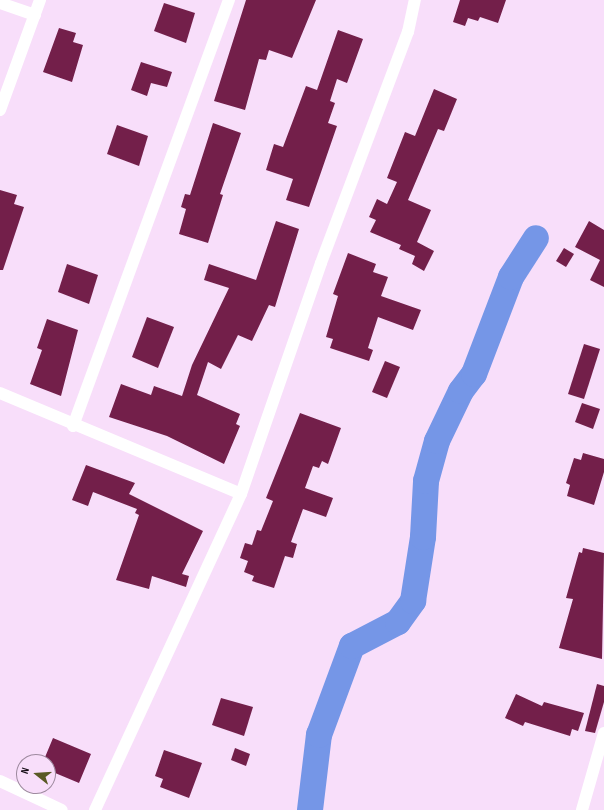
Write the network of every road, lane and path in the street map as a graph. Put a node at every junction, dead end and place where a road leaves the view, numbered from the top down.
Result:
1 (40, 0) edge
2 (229, 0) edge
3 (415, 0) edge
4 (0, 3) edge
5 (35, 15) junction
6 (0, 110) edge
7 (0, 393) edge
8 (73, 426) junction
9 (241, 494) junction
10 (604, 733) edge
11 (0, 781) edge
12 (62, 810) edge
13 (95, 810) edge
14 (582, 810) edge

1 - 5 street
2 - 8 street
3 - 9 street
4 - 5 street
5 - 6 street
7 - 8 street
8 - 9 street
9 - 13 street
10 - 14 street
11 - 12 street

